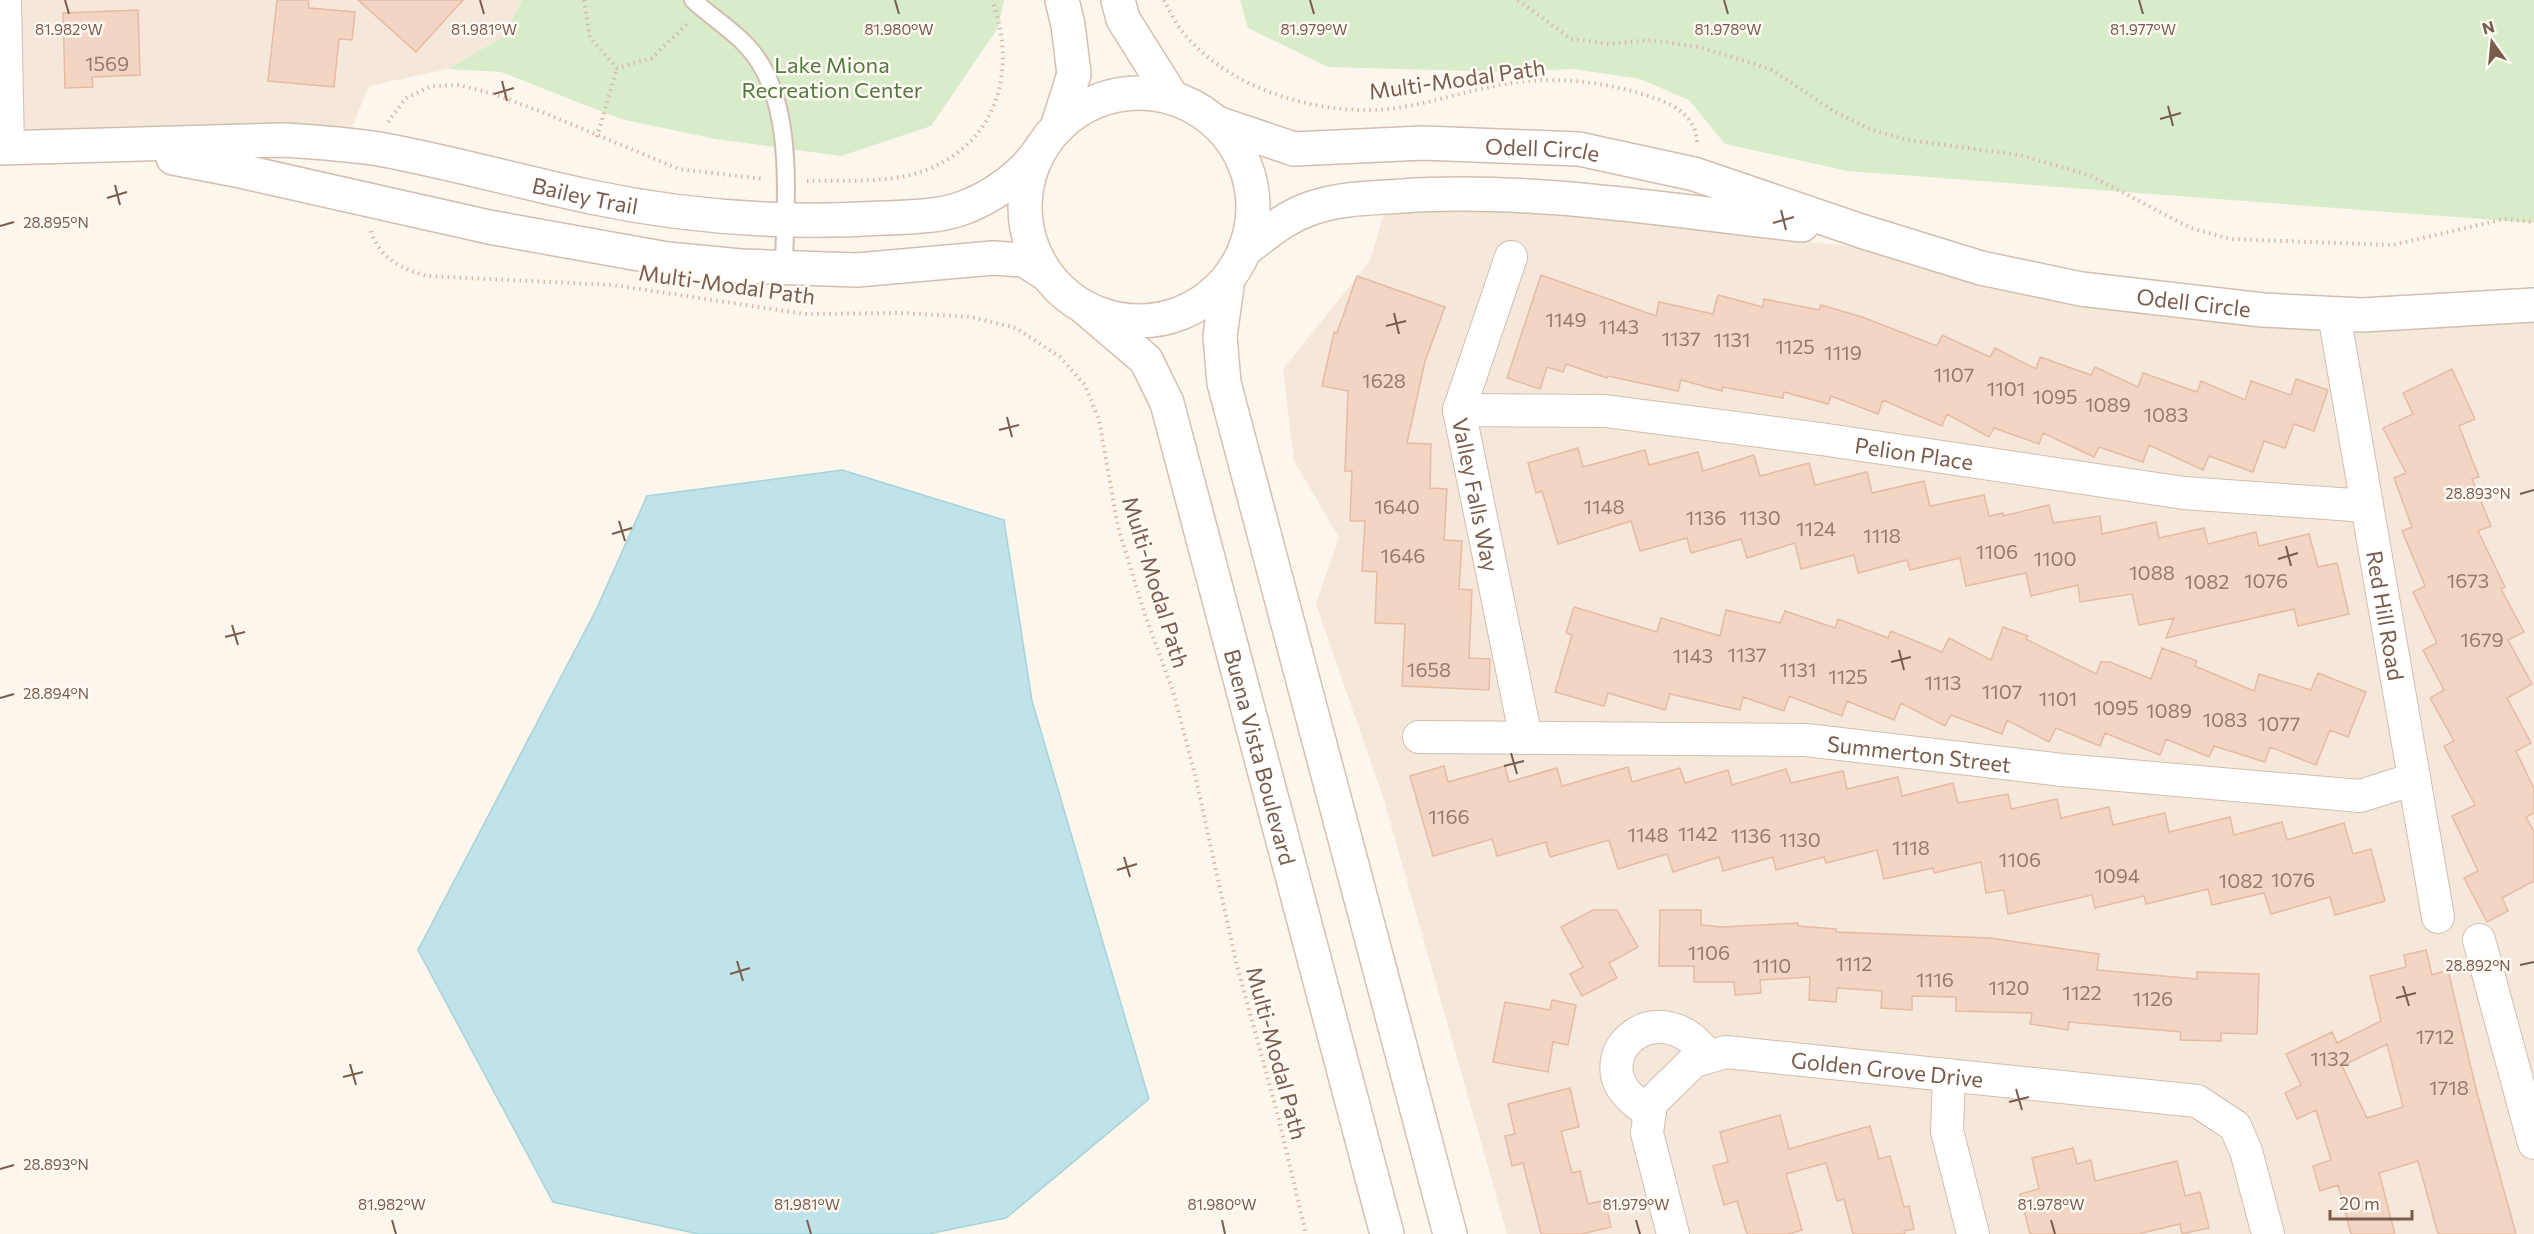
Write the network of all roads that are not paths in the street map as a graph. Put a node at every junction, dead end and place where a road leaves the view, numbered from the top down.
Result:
1 (5, 0) edge
2 (1062, 0) edge
3 (1118, 0) edge
4 (698, 4) edge
5 (1172, 98) junction
6 (1217, 123) junction
7 (1049, 138) junction
8 (109, 147) junction
9 (4, 148) edge
10 (785, 219) junction
11 (1861, 231) junction
12 (1246, 249) junction
13 (1511, 257) dead end
14 (784, 267) junction
15 (1046, 274) junction
16 (1228, 279) junction
17 (2534, 305) edge
18 (1085, 308) junction
19 (2334, 314) junction
20 (1458, 410) junction
21 (2367, 506) junction
22 (1419, 737) dead end
23 (1526, 738) junction
24 (2414, 779) junction
25 (2438, 917) dead end
26 (2479, 940) dead end
27 (1708, 1056) junction
28 (2525, 1074) edge
29 (1949, 1075) junction
30 (1650, 1112) junction
31 (2534, 1143) edge
32 (1387, 1234) edge
33 (1450, 1234) edge
34 (1673, 1234) edge
35 (1973, 1234) edge
36 (2268, 1234) edge

1 - 9 street
2 - 7 street, Buena Vista Boulevard
3 - 5 street
4 - 10 lane
5 - 6 street, Buena Vista Boulevard
5 - 7 street, Buena Vista Boulevard
6 - 11 street, Odell Circle
6 - 12 street, Buena Vista Boulevard
7 - 10 street, Bailey Trail
7 - 15 street, Buena Vista Boulevard
8 - 9 street, Bailey Trail
8 - 10 street, Bailey Trail
8 - 14 street, Bailey Trail
10 - 14 lane
11 - 12 street, Odell Circle
11 - 19 street, Odell Circle
12 - 16 street, Buena Vista Boulevard
13 - 20 street, Valley Falls Way
14 - 15 street, Bailey Trail
15 - 18 street, Buena Vista Boulevard
16 - 18 street, Buena Vista Boulevard
16 - 33 street, Buena Vista Boulevard
17 - 19 street, Odell Circle
18 - 32 street, Buena Vista Boulevard
19 - 21 street, Red Hill Road
20 - 21 street, Pelion Place
20 - 23 street, Valley Falls Way
21 - 24 street, Red Hill Road
22 - 23 street, Summerton Street
23 - 24 street, Summerton Street
24 - 25 street, Red Hill Road
26 - 28 street
27 - 29 street, Golden Grove Drive
27 - 30 street, Golden Grove Drive
27 - 30 street
28 - 31 street
29 - 35 street
29 - 36 street, Golden Grove Drive
30 - 34 street

